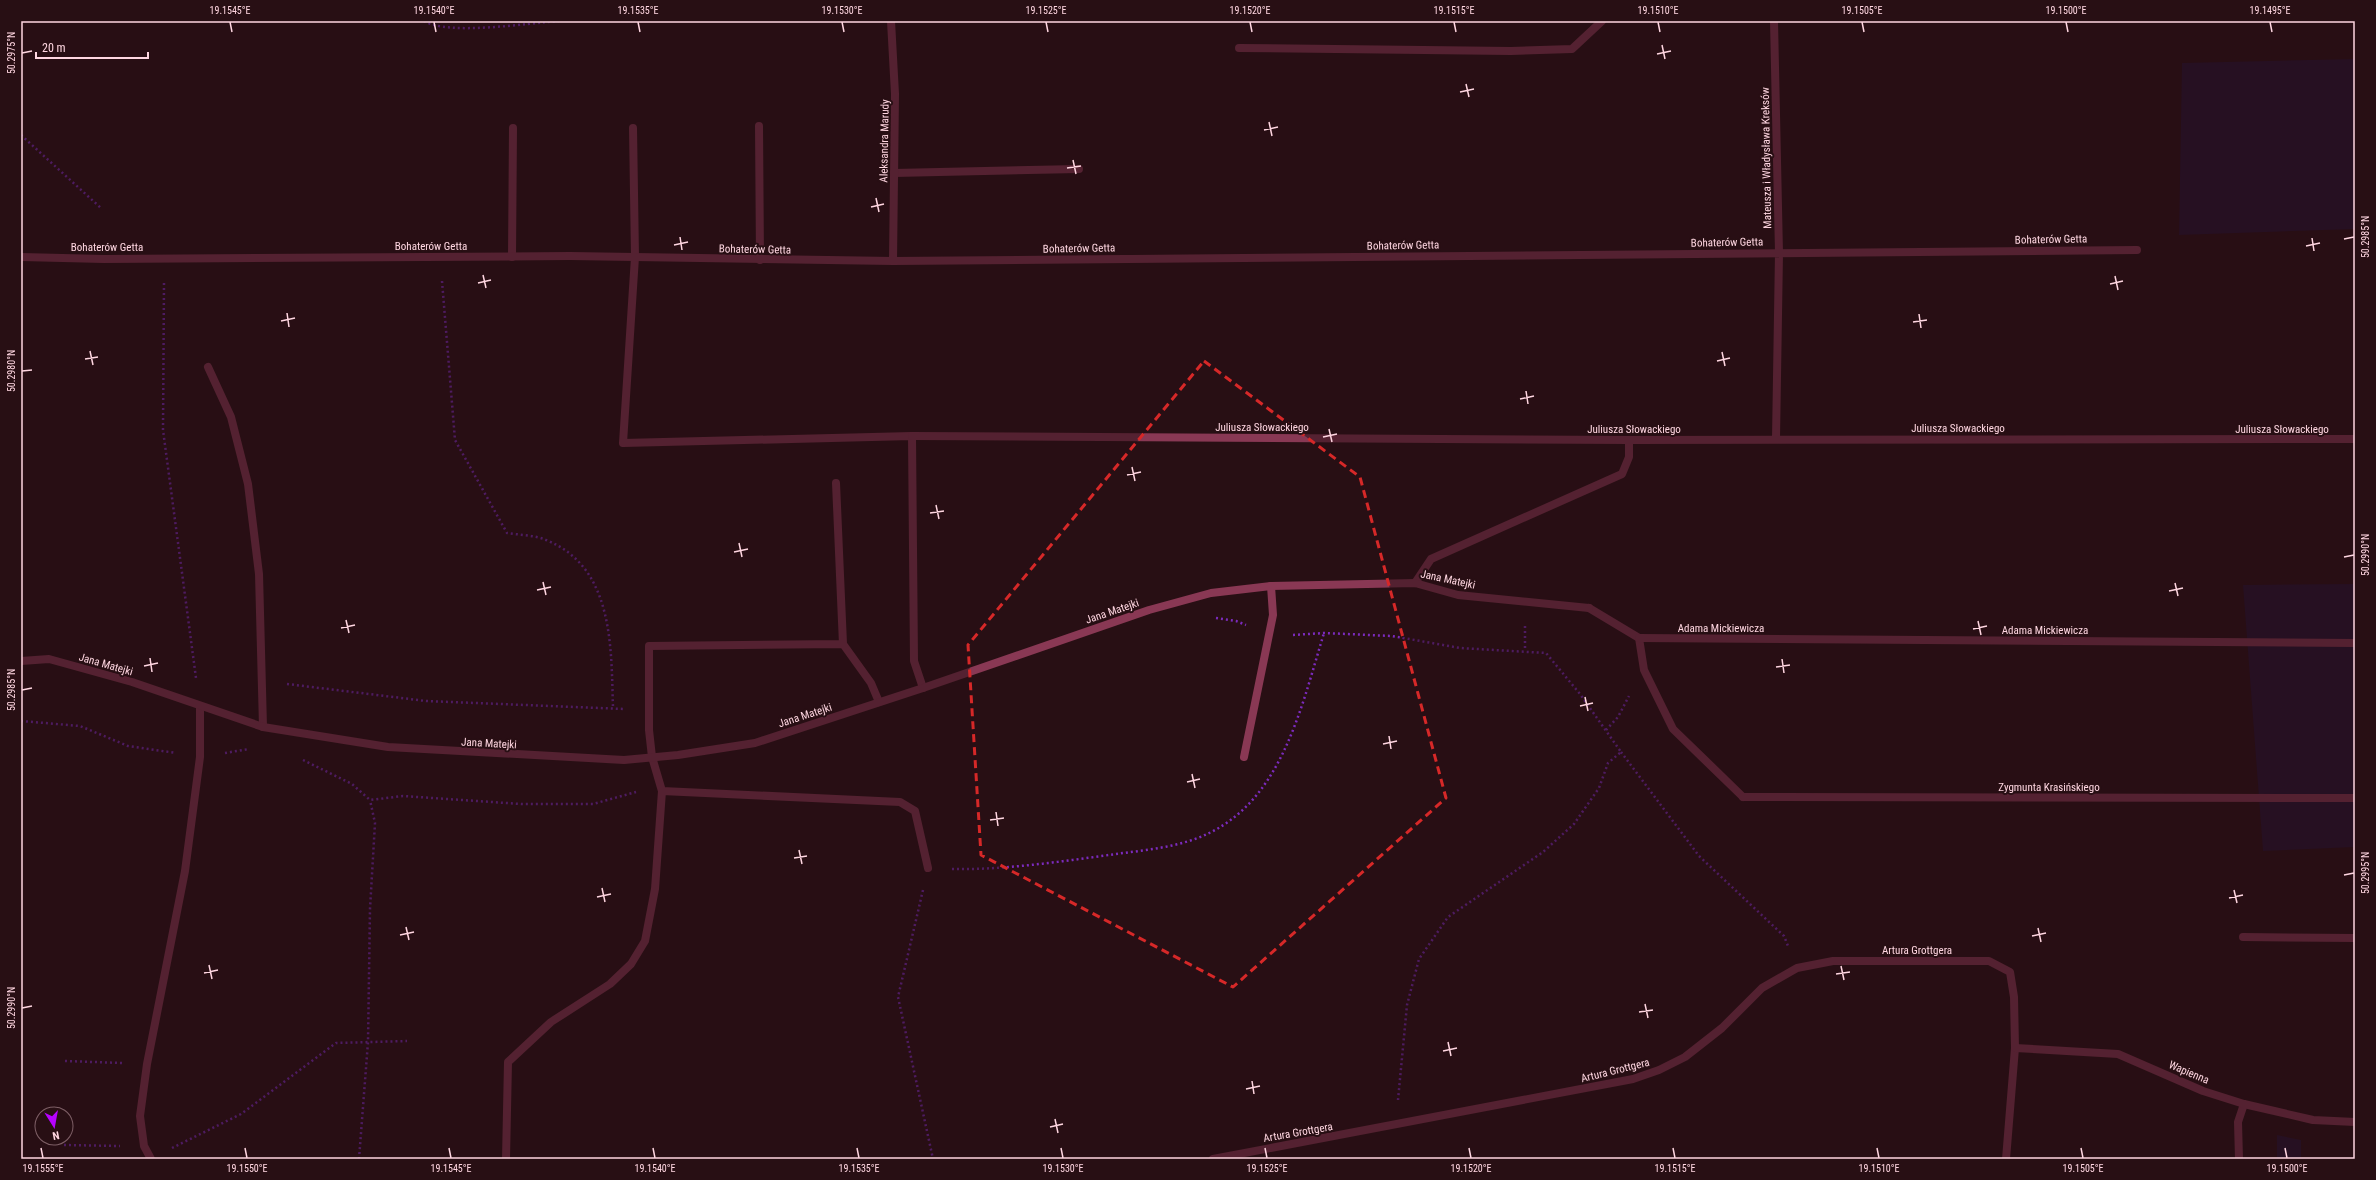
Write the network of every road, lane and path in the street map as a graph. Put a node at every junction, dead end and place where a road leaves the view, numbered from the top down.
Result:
1 (424, 21) edge
2 (559, 21) edge
3 (891, 21) edge
4 (1602, 21) edge
5 (1774, 21) edge
6 (1239, 48) dead end
7 (759, 126) dead end
8 (514, 128) dead end
9 (634, 128) dead end
10 (21, 135) edge
11 (1079, 168) dead end
12 (894, 173) junction
13 (102, 209) dead end
14 (2137, 250) dead end
15 (1779, 253) junction
16 (21, 257) edge
17 (164, 257) junction
18 (440, 257) junction
19 (512, 257) junction
20 (635, 257) junction
21 (760, 260) junction
22 (893, 261) junction
23 (208, 367) dead end
24 (912, 436) junction
25 (1776, 439) junction
26 (1629, 440) junction
27 (2355, 440) edge
28 (836, 483) dead end
29 (1415, 584) junction
30 (1271, 586) junction
31 (1324, 633) dead end
32 (1639, 638) junction
33 (2355, 643) edge
34 (843, 644) junction
35 (21, 662) edge
36 (1644, 670) junction
37 (1564, 674) dead end
38 (262, 681) junction
39 (923, 688) junction
40 (879, 702) junction
41 (200, 706) junction
42 (613, 708) junction
43 (649, 711) junction
44 (263, 727) junction
45 (1606, 730) junction
46 (1621, 752) junction
47 (652, 757) junction
48 (1244, 757) dead end
49 (662, 791) junction
50 (2355, 798) edge
51 (370, 800) dead end
52 (928, 868) junction
53 (1784, 936) dead end
54 (2243, 937) dead end
55 (2355, 938) edge
56 (407, 1041) dead end
57 (368, 1042) junction
58 (2015, 1048) junction
59 (65, 1061) dead end
60 (147, 1064) junction
61 (2244, 1104) junction
62 (2355, 1122) edge
63 (1396, 1126) junction
64 (74, 1145) edge
65 (144, 1146) junction
66 (165, 1152) dead end
67 (151, 1159) edge
68 (359, 1159) edge
69 (506, 1159) edge
70 (933, 1159) edge
71 (1213, 1159) edge
72 (2006, 1159) edge
73 (2239, 1159) edge

1 - 2 path
3 - 12 street, Aleksandra Marudy
4 - 6 street
5 - 15 street, Mateusza i Władysława Kreksów
7 - 21 street
8 - 19 street
9 - 20 street
10 - 13 path
11 - 12 street
12 - 22 street, Aleksandra Marudy
14 - 15 street, Bohaterów Getta
15 - 22 street, Bohaterów Getta
15 - 25 street, Mateusza i Władysława Kreksów
16 - 17 street, Bohaterów Getta
17 - 18 street, Bohaterów Getta
17 - 41 path
18 - 19 street, Bohaterów Getta
18 - 42 path
19 - 20 street, Bohaterów Getta
20 - 21 street, Bohaterów Getta
20 - 24 street, Juliusza Słowackiego
21 - 22 street, Bohaterów Getta
23 - 38 street
24 - 26 street, Juliusza Słowackiego
24 - 39 street
25 - 26 street, Juliusza Słowackiego
25 - 27 street, Juliusza Słowackiego
26 - 29 street
28 - 34 street
29 - 30 street, Jana Matejki
29 - 32 street, Jana Matejki
30 - 39 street, Jana Matejki
30 - 48 street
31 - 52 path
32 - 33 street, Adama Mickiewicza
32 - 36 street
34 - 40 street
34 - 43 street
35 - 41 street, Jana Matejki
36 - 45 path
36 - 50 street, Zygmunta Krasińskiego
37 - 45 path
38 - 42 path
38 - 44 street
39 - 40 street, Jana Matejki
40 - 47 street, Jana Matejki
41 - 44 street, Jana Matejki
41 - 60 street
42 - 43 path
43 - 47 street
44 - 47 street, Jana Matejki
45 - 46 path
46 - 53 path
46 - 63 path
47 - 49 street
49 - 52 street
49 - 69 street
51 - 57 path
52 - 70 path
54 - 55 street
56 - 57 path
57 - 66 path
57 - 68 path
58 - 61 street, Wapienna
58 - 63 street, Artura Grottgera
58 - 72 street
59 - 60 path
60 - 65 street
61 - 62 street, Wapienna
61 - 73 street
63 - 71 street, Artura Grottgera
64 - 65 path
65 - 67 street

